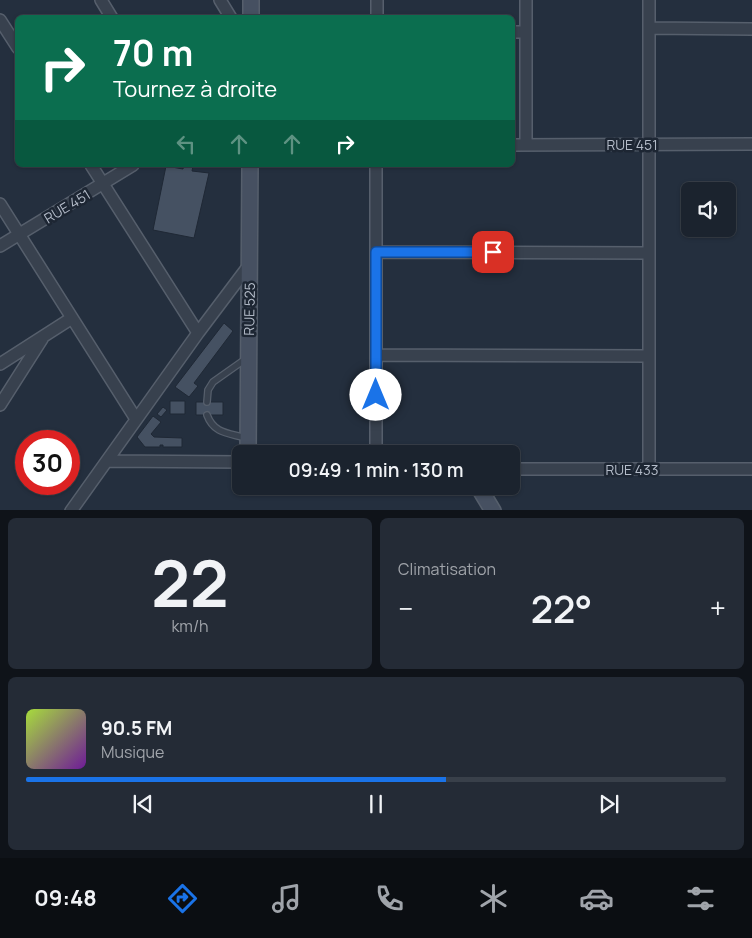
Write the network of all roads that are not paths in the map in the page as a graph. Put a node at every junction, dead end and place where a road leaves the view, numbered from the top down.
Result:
1 (102, 0) edge
2 (220, 0) edge
3 (251, 0) edge
4 (377, 0) edge
5 (526, 0) edge
6 (649, 0) edge
7 (110, 15) edge
8 (229, 15) edge
9 (251, 15) edge
10 (377, 15) edge
11 (0, 20) edge
12 (649, 28) junction
13 (752, 28) edge
14 (515, 32) edge
15 (526, 32) junction
16 (15, 43) edge
17 (649, 144) junction
18 (752, 144) edge
19 (515, 145) edge
20 (526, 145) junction
21 (92, 167) edge
22 (130, 167) edge
23 (250, 167) edge
24 (376, 167) edge
25 (103, 184) junction
26 (0, 204) edge
27 (19, 234) junction
28 (0, 246) edge
29 (376, 252) junction
30 (649, 253) junction
31 (250, 264) junction
32 (72, 318) junction
33 (198, 333) junction
34 (44, 336) junction
35 (376, 355) junction
36 (649, 356) junction
37 (249, 358) junction
38 (0, 364) edge
39 (207, 402) dead end
40 (0, 405) edge
41 (207, 415) dead end
42 (136, 419) junction
43 (248, 438) junction
44 (248, 445) edge
45 (376, 445) edge
46 (107, 461) junction
47 (232, 462) edge
48 (520, 469) edge
49 (649, 469) junction
50 (752, 469) edge
51 (484, 495) edge
52 (71, 510) edge
53 (493, 510) edge

1 - 7 street
2 - 8 street
3 - 9 main road
4 - 10 street
5 - 15 street
6 - 12 street
11 - 16 street
12 - 13 street
12 - 17 street
14 - 15 street
15 - 20 street
17 - 18 street, RUE 451
17 - 20 street, RUE 451
17 - 30 street
19 - 20 street, RUE 451
21 - 25 street
22 - 25 street, RUE 451
23 - 31 main road, RUE 525
24 - 29 street
25 - 27 street, RUE 451
25 - 33 street
26 - 27 street
27 - 28 street, RUE 451
27 - 32 street
29 - 30 street
29 - 35 street
30 - 36 street
31 - 33 street
31 - 37 main road, RUE 525
32 - 34 street
32 - 42 street
33 - 42 street
34 - 38 street
34 - 40 street
35 - 36 street
35 - 45 street
36 - 49 street
37 - 39 lane
37 - 43 main road, RUE 525
41 - 43 lane
42 - 46 street
43 - 44 main road, RUE 525
46 - 47 street
46 - 52 street
48 - 49 street, RUE 433
49 - 50 street, RUE 433
51 - 53 main road

